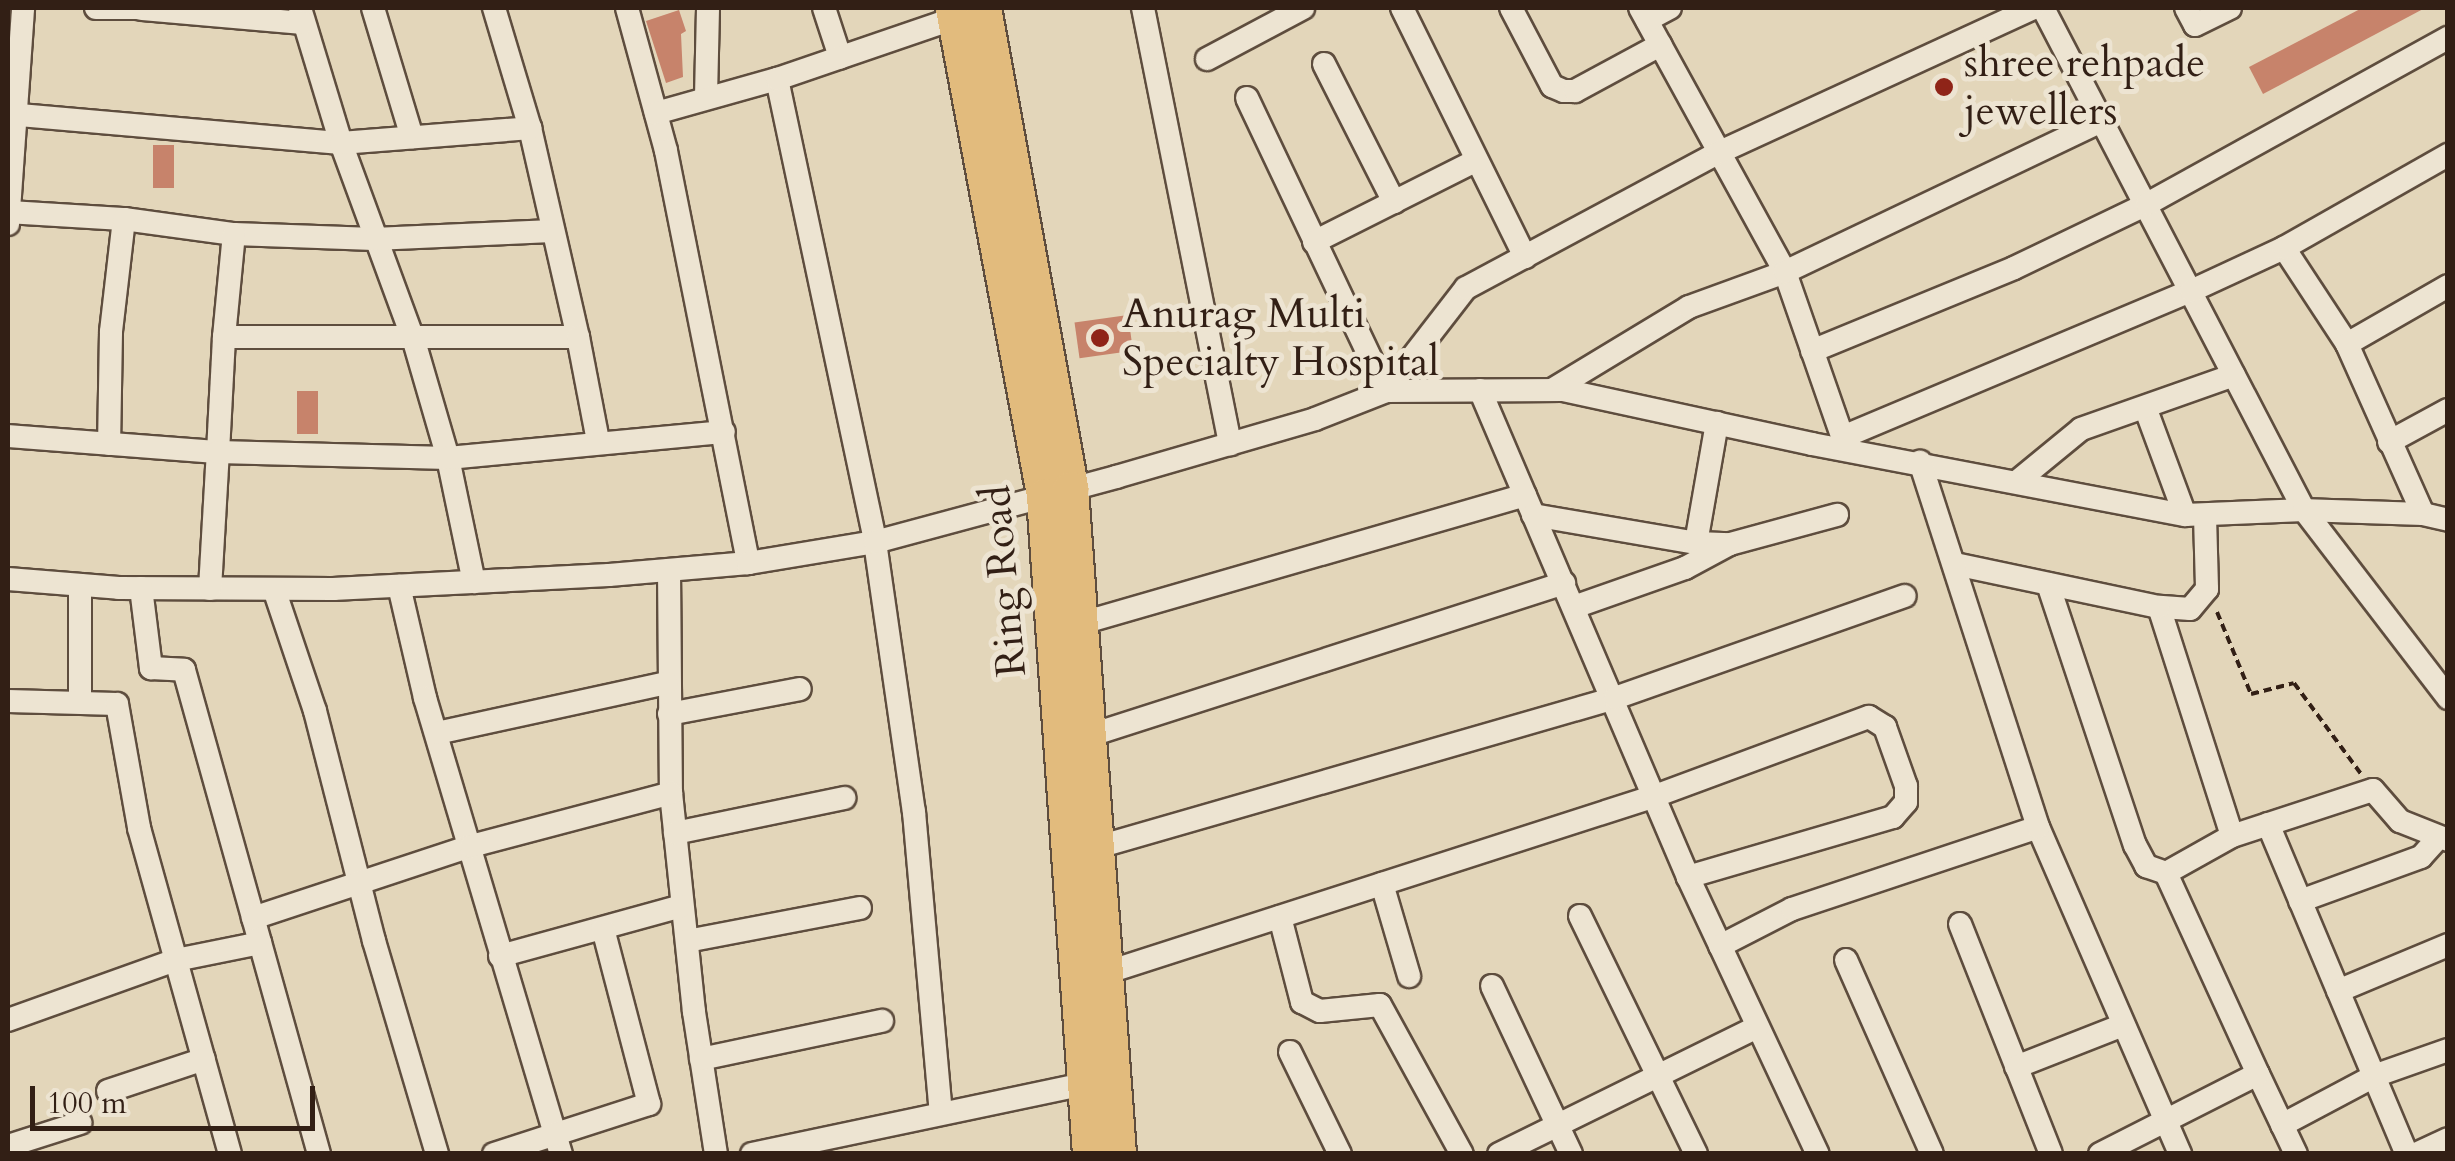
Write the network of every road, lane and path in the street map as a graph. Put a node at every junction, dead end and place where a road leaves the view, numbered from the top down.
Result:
1 (23, 8) edge
2 (96, 8) edge
3 (142, 8) edge
4 (373, 8) edge
5 (494, 8) edge
6 (627, 8) edge
7 (708, 8) edge
8 (824, 8) edge
9 (1142, 8) edge
10 (1303, 8) edge
11 (1402, 8) edge
12 (1511, 8) edge
13 (1670, 8) edge
14 (2033, 8) edge
15 (2043, 8) edge
16 (2186, 8) edge
17 (2230, 8) edge
18 (963, 11) edge
19 (1644, 14) edge
20 (302, 15) edge
21 (2448, 38) edge
22 (1660, 45) junction
23 (840, 57) junction
24 (1207, 58) dead end
25 (1324, 64) dead end
26 (777, 79) junction
27 (706, 98) junction
28 (1246, 98) dead end
29 (12, 114) edge
30 (656, 114) junction
31 (2102, 121) junction
32 (530, 128) junction
33 (412, 137) junction
34 (340, 143) junction
35 (1718, 153) junction
36 (2448, 155) edge
37 (1476, 160) junction
38 (1394, 202) junction
39 (2146, 204) junction
40 (8, 212) edge
41 (124, 220) junction
42 (8, 224) edge
43 (552, 231) junction
44 (234, 234) junction
45 (374, 239) junction
46 (1314, 242) junction
47 (2284, 248) junction
48 (1525, 257) junction
49 (1785, 272) junction
50 (2448, 286) edge
51 (2192, 291) junction
52 (224, 337) junction
53 (578, 337) junction
54 (414, 340) junction
55 (2348, 344) junction
56 (1812, 351) junction
57 (2234, 375) junction
58 (1386, 390) junction
59 (1480, 390) junction
60 (1552, 390) junction
61 (2145, 407) junction
62 (2448, 410) edge
63 (1718, 423) junction
64 (724, 432) junction
65 (8, 436) edge
66 (598, 441) junction
67 (2389, 442) junction
68 (109, 444) junction
69 (1230, 444) junction
70 (1845, 444) junction
71 (218, 452) junction
72 (448, 458) junction
73 (1920, 462) junction
74 (2019, 480) junction
75 (1057, 493) junction
76 (1529, 505) junction
77 (2304, 510) junction
78 (2423, 514) junction
79 (1836, 515) dead end
80 (2195, 515) junction
81 (2448, 520) edge
82 (875, 542) junction
83 (1696, 543) junction
84 (1730, 544) junction
85 (748, 563) junction
86 (1955, 564) junction
87 (669, 570) junction
88 (8, 579) edge
89 (474, 582) junction
90 (1564, 583) junction
91 (2048, 584) junction
92 (80, 585) junction
93 (399, 586) junction
94 (142, 588) junction
95 (210, 588) junction
96 (274, 589) junction
97 (2207, 589) junction
98 (1905, 596) dead end
99 (1574, 606) junction
100 (2159, 606) junction
101 (1082, 623) junction
102 (667, 683) junction
103 (800, 689) dead end
104 (1615, 698) junction
105 (2448, 698) edge
106 (8, 701) edge
107 (80, 701) junction
108 (668, 714) junction
109 (437, 733) junction
110 (1091, 735) junction
111 (2373, 790) junction
112 (671, 792) junction
113 (1655, 796) junction
114 (844, 798) dead end
115 (2268, 824) junction
116 (2038, 827) junction
117 (674, 833) junction
118 (2232, 836) junction
119 (2442, 839) edge
120 (470, 846) junction
121 (1098, 848) junction
122 (2166, 873) junction
123 (1688, 877) junction
124 (1382, 884) junction
125 (359, 886) junction
126 (2300, 901) junction
127 (682, 906) junction
128 (860, 908) dead end
129 (1280, 916) junction
130 (1580, 916) dead end
131 (253, 918) junction
132 (1960, 924) dead end
133 (602, 928) junction
134 (686, 941) junction
135 (260, 943) junction
136 (2448, 945) edge
137 (1720, 946) junction
138 (500, 956) junction
139 (176, 960) junction
140 (1846, 960) dead end
141 (1105, 973) junction
142 (1409, 976) dead end
143 (1492, 986) dead end
144 (2338, 992) junction
145 (8, 1020) edge
146 (882, 1021) dead end
147 (2122, 1025) junction
148 (1757, 1027) junction
149 (2448, 1050) edge
150 (1290, 1052) dead end
151 (204, 1059) junction
152 (702, 1059) junction
153 (2016, 1067) junction
154 (1659, 1073) junction
155 (2258, 1074) junction
156 (2374, 1076) junction
157 (1085, 1084) junction
158 (108, 1091) dead end
159 (941, 1112) junction
160 (2165, 1120) junction
161 (80, 1123) dead end
162 (2282, 1125) junction
163 (1556, 1126) junction
164 (857, 1129) junction
165 (2448, 1139) edge
166 (558, 1144) edge
167 (8, 1146) edge
168 (230, 1154) edge
169 (318, 1154) edge
170 (437, 1154) edge
171 (494, 1154) edge
172 (716, 1154) edge
173 (752, 1154) edge
174 (863, 1154) edge
175 (1090, 1154) edge
176 (1118, 1154) edge
177 (1340, 1154) edge
178 (1462, 1154) edge
179 (1499, 1154) edge
180 (1571, 1154) edge
181 (1696, 1154) edge
182 (1818, 1154) edge
183 (1932, 1154) edge
184 (2051, 1154) edge
185 (2100, 1154) edge
186 (2180, 1154) edge
187 (2296, 1154) edge
188 (2407, 1154) edge
189 (2416, 1154) edge

1 - 29 street
2 - 3 street
3 - 20 street
4 - 33 street
5 - 32 street
6 - 30 street
7 - 27 street
8 - 23 street
9 - 69 street
10 - 24 street
11 - 37 street
12 - 22 street
13 - 19 street
14 - 35 street
15 - 31 street
16 - 17 street
18 - 23 street
18 - 75 highway, Ring Road
19 - 22 street
20 - 34 street
21 - 39 street
22 - 35 street
23 - 26 street
25 - 38 street
26 - 27 street
26 - 82 street
27 - 30 street
28 - 46 street
29 - 34 street
29 - 40 street
30 - 64 street
31 - 39 street
31 - 49 street
32 - 33 street
32 - 43 street
33 - 34 street
34 - 45 street
35 - 48 street
35 - 49 street
36 - 47 street
37 - 38 street
37 - 48 street
38 - 46 street
39 - 51 street
39 - 56 street
40 - 41 street
40 - 42 street
41 - 44 street
41 - 68 street
43 - 45 street
43 - 53 street
44 - 45 street
44 - 52 street
45 - 54 street
46 - 58 street
47 - 51 street
47 - 55 street
48 - 58 street
49 - 56 street
49 - 60 street
50 - 55 street
51 - 57 street
51 - 70 street
52 - 54 street
52 - 71 street
53 - 54 street
53 - 66 street
54 - 72 street
55 - 67 street
56 - 70 street
57 - 61 street
57 - 77 street
58 - 59 street
58 - 69 street
59 - 60 street
59 - 76 street
60 - 63 street
61 - 74 street
61 - 80 street
62 - 67 street
63 - 70 street
63 - 83 street
64 - 66 street
64 - 85 street
65 - 68 street
66 - 72 street
67 - 78 street
68 - 71 street
69 - 75 street
70 - 73 street
71 - 72 street
71 - 95 street
72 - 89 street
73 - 74 street
73 - 86 street
74 - 80 street
75 - 82 street
75 - 101 highway, Ring Road
75 - 157 highway, Ring Road
76 - 83 street
76 - 90 street
76 - 101 street
77 - 78 street
77 - 80 street
77 - 105 street
78 - 81 street
79 - 84 street
80 - 97 street
82 - 85 street
82 - 159 street
83 - 84 street
84 - 99 street
85 - 87 street
86 - 91 street
86 - 116 street
87 - 89 street
87 - 102 street
88 - 92 street
89 - 93 street
90 - 99 street
90 - 110 street
91 - 100 street
91 - 122 street
92 - 94 street
92 - 107 street
93 - 96 street
93 - 109 street
94 - 95 street
94 - 131 street
95 - 96 street
96 - 125 street
97 - 100 street
97 - 111 path
98 - 104 street
99 - 104 street
100 - 118 street
101 - 110 highway, Ring Road
102 - 108 street
102 - 109 street
103 - 108 street
104 - 113 street
104 - 121 street
106 - 107 street
107 - 139 street
108 - 112 street
109 - 120 street
110 - 121 highway, Ring Road
111 - 115 street
111 - 119 street
112 - 117 street
112 - 120 street
113 - 123 street
113 - 123 street
113 - 124 street
114 - 117 street
115 - 118 street
115 - 126 street
116 - 137 street
116 - 147 street
117 - 127 street
118 - 122 street
119 - 126 street
120 - 125 street
120 - 138 street
121 - 141 highway, Ring Road
122 - 155 street
123 - 137 street
124 - 129 street
124 - 142 street
125 - 131 street
125 - 170 street
126 - 144 street
127 - 133 street
127 - 134 street
128 - 134 street
129 - 141 street
129 - 178 street
130 - 154 street
131 - 135 street
132 - 153 street
133 - 138 street
133 - 166 street
134 - 152 street
135 - 139 street
135 - 169 street
136 - 144 street
137 - 148 street
138 - 166 street
139 - 145 street
139 - 151 street
140 - 183 street
141 - 176 highway, Ring Road
143 - 163 street
144 - 156 street
146 - 152 street
147 - 153 street
147 - 160 street
148 - 154 street
148 - 182 street
149 - 156 street
150 - 177 street
151 - 158 street
151 - 168 street
152 - 172 street
153 - 184 street
154 - 163 street
154 - 181 street
155 - 160 street
155 - 162 street
156 - 162 street
156 - 188 street
157 - 159 street
157 - 175 highway, Ring Road
159 - 164 street
160 - 185 street
160 - 186 street
161 - 167 street
162 - 187 street
163 - 179 street
163 - 180 street
164 - 173 street
164 - 174 street
165 - 189 street
166 - 171 street

